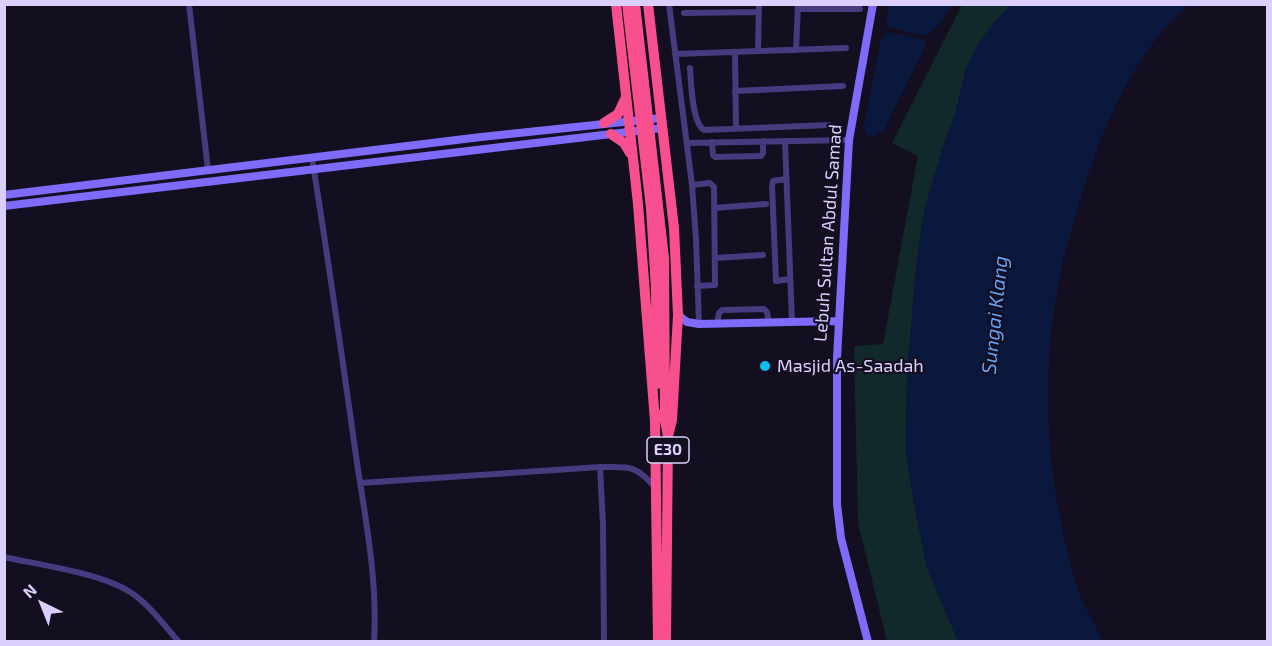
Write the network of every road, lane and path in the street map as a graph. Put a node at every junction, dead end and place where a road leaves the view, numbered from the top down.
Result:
1 (189, 4) edge
2 (616, 4) edge
3 (627, 4) edge
4 (635, 4) edge
5 (648, 4) edge
6 (669, 4) edge
7 (873, 4) edge
8 (798, 7) edge
9 (759, 8) edge
10 (860, 9) dead end
11 (684, 13) dead end
12 (846, 48) dead end
13 (796, 50) junction
14 (758, 51) junction
15 (735, 52) junction
16 (675, 54) junction
17 (690, 68) dead end
18 (843, 86) dead end
19 (735, 91) junction
20 (626, 98) junction
21 (604, 123) junction
22 (661, 123) junction
23 (830, 125) dead end
24 (630, 126) junction
25 (736, 128) junction
26 (611, 134) junction
27 (849, 140) junction
28 (763, 141) junction
29 (785, 141) junction
30 (712, 142) junction
31 (687, 143) junction
32 (418, 145) junction
33 (419, 157) junction
34 (312, 158) junction
35 (633, 158) junction
36 (208, 170) junction
37 (314, 170) junction
38 (786, 179) junction
39 (692, 185) junction
40 (55, 189) junction
41 (4, 195) edge
42 (56, 200) junction
43 (766, 204) dead end
44 (4, 206) edge
45 (714, 208) junction
46 (763, 255) dead end
47 (715, 258) junction
48 (790, 279) junction
49 (697, 286) junction
50 (678, 315) junction
51 (837, 321) junction
52 (792, 322) junction
53 (769, 323) junction
54 (699, 324) junction
55 (717, 324) junction
56 (676, 332) junction
57 (655, 421) junction
58 (668, 436) junction
59 (600, 467) junction
60 (360, 483) junction
61 (654, 486) junction
62 (4, 557) edge
63 (179, 642) edge
64 (374, 642) edge
65 (604, 642) edge
66 (658, 642) edge
67 (666, 642) edge
68 (868, 642) edge

1 - 36 street
2 - 20 highway
3 - 57 highway, E30, bridge
4 - 58 highway, E30, bridge
5 - 22 highway
6 - 16 street
7 - 27 street, Lebuh Sultan Abdul Samad
8 - 10 street
8 - 13 street
9 - 11 street
9 - 14 street
12 - 13 street
13 - 14 street
14 - 15 street
15 - 16 street
15 - 19 street
16 - 31 street
17 - 25 street
18 - 19 street
19 - 25 street
20 - 21 highway
20 - 24 highway
21 - 24 street
21 - 32 street
22 - 24 street
22 - 50 highway
23 - 25 street
24 - 26 street
24 - 35 highway
26 - 33 street
26 - 35 highway
27 - 29 street
27 - 51 street, Lebuh Sultan Abdul Samad
28 - 29 street
28 - 30 street
28 - 30 street
29 - 38 street
30 - 31 street
31 - 39 street
32 - 33 street
32 - 34 street
33 - 37 street
34 - 36 street
34 - 37 street
35 - 57 highway
36 - 40 street
37 - 42 street
37 - 60 street
38 - 48 street
38 - 48 street
39 - 45 street
39 - 49 street
40 - 41 street
40 - 42 street
42 - 44 street
43 - 45 street
45 - 47 street
46 - 47 street
47 - 49 street
48 - 52 street
49 - 54 street
50 - 54 street
50 - 56 highway
51 - 52 street
51 - 68 street, Lebuh Sultan Abdul Samad
52 - 53 street
53 - 55 street
53 - 55 street
54 - 55 street
54 - 56 street
56 - 58 highway
57 - 61 highway, E30
58 - 67 highway, E30
59 - 60 street
59 - 61 street
59 - 65 street
60 - 64 street
61 - 66 highway, E30
62 - 63 street

